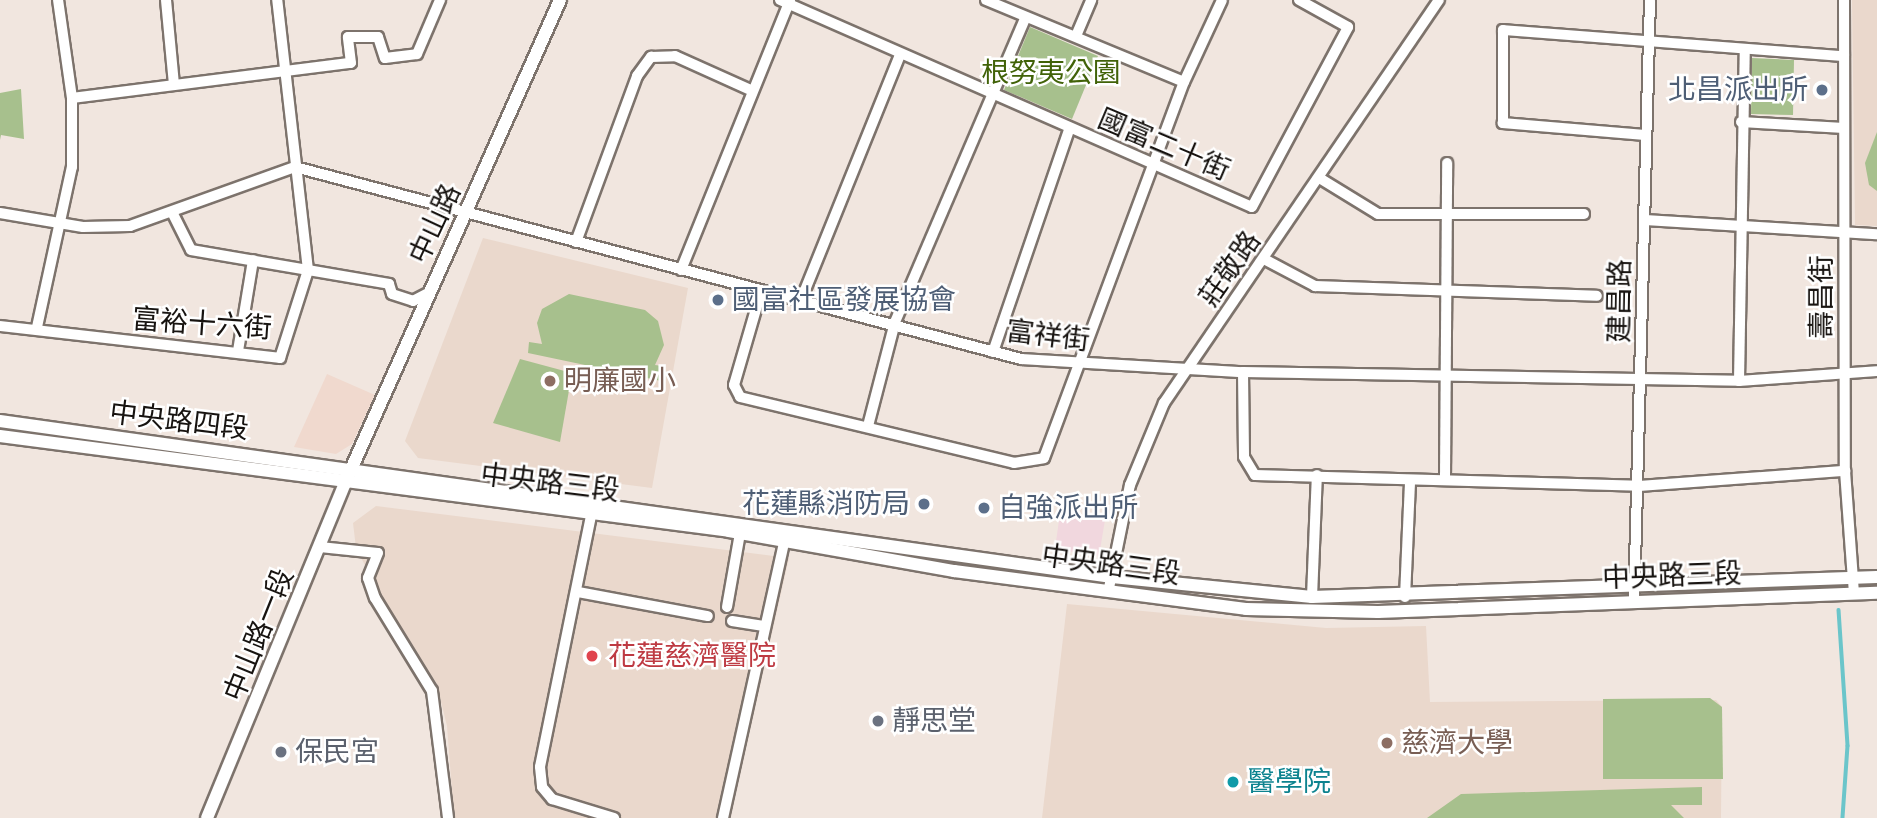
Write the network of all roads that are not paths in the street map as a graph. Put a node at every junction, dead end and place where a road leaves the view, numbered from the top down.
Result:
1 (58, 0) edge
2 (166, 0) edge
3 (277, 0) edge
4 (440, 0) edge
5 (560, 0) edge
6 (986, 0) edge
7 (1091, 0) edge
8 (1222, 0) edge
9 (1299, 0) edge
10 (1439, 0) edge
11 (1650, 0) edge
12 (1844, 0) edge
13 (787, 2) edge
14 (1024, 18) junction
15 (1076, 36) junction
16 (1648, 37) junction
17 (1745, 50) junction
18 (900, 55) junction
19 (1844, 57) junction
20 (285, 74) junction
21 (1184, 82) junction
22 (174, 85) junction
23 (753, 91) junction
24 (988, 94) junction
25 (72, 98) junction
26 (1741, 122) junction
27 (1844, 128) junction
28 (1069, 130) junction
29 (1645, 135) junction
30 (1447, 163) dead end
31 (1157, 165) junction
32 (295, 167) junction
33 (1321, 180) junction
34 (172, 212) junction
35 (0, 213) edge
36 (467, 214) junction
37 (1448, 214) junction
38 (1584, 214) dead end
39 (1645, 220) junction
40 (61, 223) junction
41 (1740, 226) junction
42 (1844, 232) junction
43 (1877, 234) edge
44 (576, 242) junction
45 (1264, 259) junction
46 (253, 260) junction
47 (308, 270) junction
48 (681, 270) junction
49 (430, 292) junction
50 (761, 292) junction
51 (1447, 292) junction
52 (1597, 296) dead end
53 (800, 300) junction
54 (895, 322) junction
55 (0, 326) edge
56 (37, 327) junction
57 (238, 351) junction
58 (993, 352) junction
59 (1077, 365) junction
60 (1190, 367) junction
61 (1877, 371) edge
62 (1243, 372) junction
63 (1844, 374) junction
64 (1445, 376) junction
65 (1641, 377) junction
66 (1739, 381) junction
67 (0, 421) edge
68 (868, 426) junction
69 (0, 436) edge
70 (352, 468) junction
71 (1844, 471) junction
72 (1317, 475) junction
73 (1445, 477) junction
74 (1410, 481) junction
75 (345, 483) junction
76 (1639, 486) junction
77 (593, 506) junction
78 (742, 528) junction
79 (784, 541) junction
80 (320, 547) junction
81 (1854, 578) junction
82 (1877, 578) edge
83 (1111, 582) junction
84 (1638, 584) junction
85 (578, 592) junction
86 (1854, 593) junction
87 (1877, 593) edge
88 (1312, 597) junction
89 (1405, 597) junction
90 (1634, 602) junction
91 (727, 607) dead end
92 (708, 616) dead end
93 (732, 621) dead end
94 (764, 626) junction
95 (207, 818) edge
96 (448, 818) edge
97 (614, 818) edge
98 (723, 818) edge

1 - 25 street
2 - 22 street
3 - 20 street, 富裕十六街
4 - 20 street
5 - 36 street, 中山路
6 - 14 street
7 - 15 street
8 - 21 street
9 - 31 street, 國富二十街
10 - 33 street, 莊敬路
11 - 16 street, 建昌路
12 - 19 street, 壽昌街
13 - 18 street, 國富二十街
13 - 23 street
14 - 15 street
14 - 24 street
15 - 21 street
16 - 17 street
16 - 29 street, 建昌路
16 - 29 street
17 - 19 street
17 - 26 street
18 - 24 street, 國富二十街
18 - 53 street
19 - 27 street, 壽昌街
20 - 22 street
20 - 32 street, 富裕十六街
21 - 31 street
22 - 25 street
23 - 44 street
23 - 48 street
24 - 28 street, 國富二十街
24 - 54 street
25 - 40 street
26 - 27 street
26 - 41 street
27 - 42 street, 壽昌街
28 - 31 street, 國富二十街
28 - 58 street
29 - 39 street, 建昌路
30 - 37 street
31 - 59 street
32 - 34 street
32 - 36 street, 富祥街
32 - 47 street, 富裕十六街
33 - 37 street
33 - 45 street, 莊敬路
34 - 40 street
34 - 46 street
35 - 40 street
36 - 44 street, 富祥街
36 - 49 street, 中山路
37 - 38 street
37 - 51 street
39 - 41 street
39 - 65 street, 建昌路
40 - 56 street
41 - 42 street
41 - 66 street
42 - 43 street
42 - 63 street, 壽昌街
44 - 48 street, 富祥街
45 - 51 street
45 - 60 street, 莊敬路
46 - 47 street
46 - 57 street
47 - 49 street
47 - 57 street, 富裕十六街
48 - 50 street, 富祥街
49 - 70 street, 中山路
50 - 53 street, 富祥街
50 - 68 street
51 - 52 street
51 - 64 street
53 - 54 street, 富祥街
54 - 58 street, 富祥街
54 - 68 street
55 - 56 street, 富裕十六街
56 - 57 street, 富裕十六街
58 - 59 street, 富祥街
59 - 60 street, 富祥街
59 - 68 street
60 - 62 street, 富祥街
60 - 83 street, 莊敬路
61 - 63 street, 富祥街
62 - 64 street, 富祥街
62 - 72 street
63 - 66 street, 富祥街
63 - 71 street, 壽昌街
64 - 65 street, 富祥街
64 - 73 street
65 - 66 street, 富祥街
65 - 76 street, 建昌路
67 - 70 street, 中央路四段
69 - 75 street, 中央路四段
70 - 75 street, 中山路一段
70 - 77 street, 中央路三段
71 - 76 street
71 - 81 street, 壽昌街
72 - 74 street
72 - 88 street
73 - 74 street
73 - 76 street
74 - 89 street
75 - 77 street, 中央路三段
75 - 80 street, 中山路一段
76 - 84 street, 建昌路
77 - 78 street, 中央路三段
77 - 85 street
78 - 79 street, 中央路三段
78 - 83 street, 中央路三段
78 - 91 street
79 - 83 street, 中央路三段
79 - 94 street
80 - 95 street, 中山路一段
80 - 96 street
81 - 82 street, 中央路三段
81 - 84 street, 中央路三段
81 - 86 street, 壽昌街
83 - 88 street, 中央路三段
83 - 90 street, 中央路三段
84 - 89 street, 中央路三段
84 - 90 street, 建昌路
85 - 92 street
85 - 97 street
86 - 87 street, 中央路三段
86 - 90 street, 中央路三段
88 - 89 street, 中央路三段
93 - 94 street
94 - 98 street

